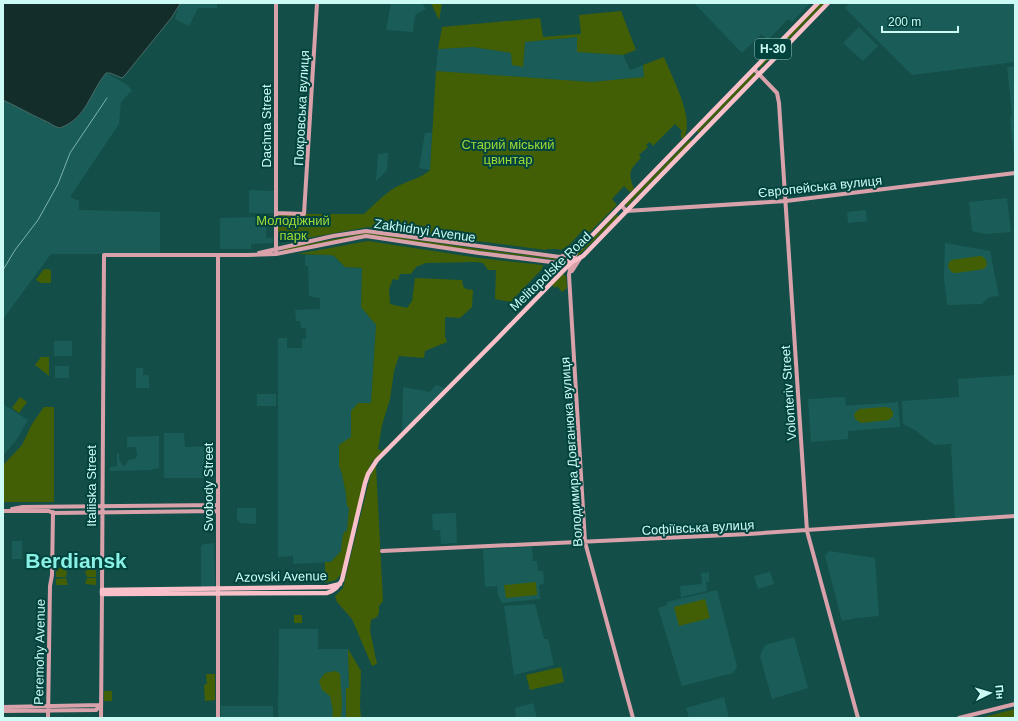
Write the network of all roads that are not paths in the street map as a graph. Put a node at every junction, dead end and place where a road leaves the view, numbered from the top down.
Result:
1 (276, 3) edge
2 (317, 3) edge
3 (818, 3) edge
4 (828, 3) edge
5 (754, 69) junction
6 (758, 74) junction
7 (1015, 173) edge
8 (636, 200) junction
9 (786, 201) junction
10 (622, 206) junction
11 (641, 210) junction
12 (626, 211) junction
13 (276, 213) junction
14 (577, 251) junction
15 (276, 252) junction
16 (104, 255) joint
17 (218, 255) junction
18 (583, 256) junction
19 (568, 265) junction
20 (570, 275) junction
21 (218, 505) junction
22 (53, 507) junction
23 (102, 507) junction
24 (3, 510) edge
25 (218, 511) junction
26 (53, 513) junction
27 (102, 513) junction
28 (1015, 516) edge
29 (807, 531) junction
30 (586, 542) junction
31 (382, 551) dead end
32 (340, 584) junction
33 (218, 588) junction
34 (102, 592) junction
35 (161, 592) junction
36 (218, 594) junction
37 (1015, 704) edge
38 (101, 706) junction
39 (3, 707) edge
40 (48, 709) junction
41 (3, 711) edge
42 (48, 718) edge
43 (101, 718) edge
44 (218, 718) edge
45 (633, 718) edge
46 (858, 718) edge
47 (959, 718) edge

1 - 13 street, Dachna Street
2 - 13 street, Покровська вулиця
3 - 5 main road, Melitopolske Road / Н-30
4 - 6 main road, Melitopolske Road / Н-30
5 - 6 street, Volonteriv Street
5 - 10 main road, Melitopolske Road / Н-30
6 - 8 main road, Melitopolske Road / Н-30
6 - 9 street, Volonteriv Street
7 - 9 street, Європейська вулиця
8 - 11 street
8 - 12 main road, Melitopolske Road / Н-30
9 - 11 street, Європейська вулиця
9 - 29 street, Volonteriv Street
10 - 12 street
10 - 14 main road, Melitopolske Road / Н-30
11 - 12 street, Європейська вулиця
12 - 18 main road, Melitopolske Road / Н-30
13 - 15 street, Dachna Street
14 - 15 street, Zakhidnyi Avenue
14 - 19 main road, Melitopolske Road
15 - 17 street, Zakhidnyi Avenue
15 - 19 street, Zakhidnyi Avenue
16 - 17 street, Zakhidnyi Avenue
16 - 23 street, Italiiska Street
17 - 21 street, Svobody Street
18 - 19 main road, Melitopolske Road
18 - 20 street
19 - 20 street
19 - 20 street
19 - 32 main road, Melitopolske Road
20 - 30 street, Володимира Довганюка вулиця
21 - 23 street
21 - 25 street, Svobody Street
22 - 23 street
22 - 24 street
22 - 26 street, Peremohy Avenue
23 - 27 street, Italiiska Street
24 - 26 street
25 - 27 street
25 - 33 street, Svobody Street
26 - 27 street
26 - 40 street, Peremohy Avenue
27 - 34 street, Italiiska Street
28 - 29 street, Софіївська вулиця
29 - 30 street, Софіївська вулиця
29 - 46 street, Volonteriv Street
30 - 31 street, Софіївська вулиця
30 - 45 street, Володимира Довганюка вулиця
32 - 33 main road, Azovski Avenue
32 - 36 main road, Azovski Avenue
33 - 35 main road, Azovski Avenue
33 - 36 street, Svobody Street
34 - 35 main road, Azovski Avenue
34 - 38 street, Italiiska Street
35 - 36 main road, Azovski Avenue
36 - 44 street, Svobody Street
37 - 47 street
38 - 40 street
38 - 43 street, Italiiska Street
39 - 40 street
40 - 41 street
40 - 42 street, Peremohy Avenue

